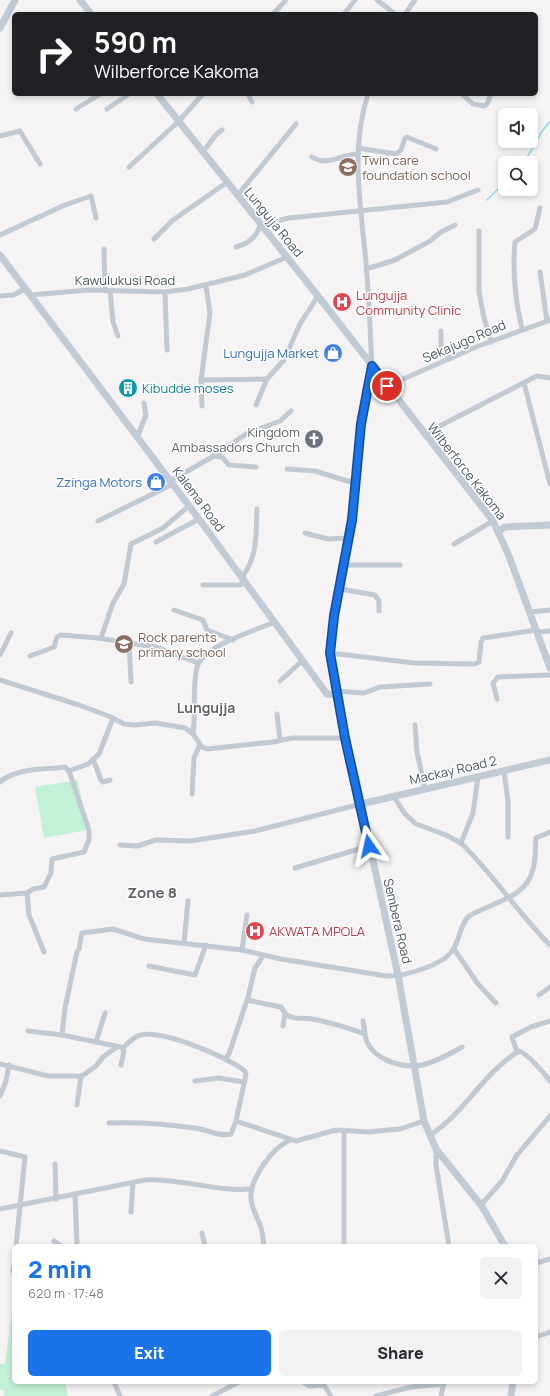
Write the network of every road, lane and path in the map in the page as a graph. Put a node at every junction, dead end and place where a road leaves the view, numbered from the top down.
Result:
1 (14, 0) edge
2 (80, 0) edge
3 (286, 0) edge
4 (355, 0) edge
5 (377, 0) edge
6 (415, 0) edge
7 (89, 12) edge
8 (275, 12) edge
9 (346, 12) edge
10 (392, 12) edge
11 (406, 12) edge
12 (0, 28) edge
13 (97, 96) edge
14 (126, 96) edge
15 (158, 96) edge
16 (201, 96) edge
17 (249, 96) edge
18 (368, 96) edge
19 (464, 96) edge
20 (490, 96) edge
21 (252, 102) dead end
22 (107, 108) dead end
23 (76, 109) dead end
24 (178, 122) junction
25 (296, 124) dead end
26 (222, 130) dead end
27 (0, 136) edge
28 (436, 149) dead end
29 (358, 151) junction
30 (202, 152) junction
31 (312, 157) dead end
32 (40, 164) dead end
33 (129, 167) dead end
34 (226, 183) junction
35 (478, 190) dead end
36 (237, 196) junction
37 (540, 208) dead end
38 (361, 212) junction
39 (96, 218) dead end
40 (260, 225) junction
41 (455, 225) dead end
42 (479, 231) dead end
43 (0, 235) edge
44 (154, 238) dead end
45 (236, 247) dead end
46 (104, 249) dead end
47 (0, 255) edge
48 (287, 258) junction
49 (366, 269) junction
50 (540, 272) dead end
51 (206, 286) junction
52 (25, 289) junction
53 (108, 291) junction
54 (165, 292) junction
55 (30, 295) junction
56 (0, 296) edge
57 (318, 296) junction
58 (548, 320) edge
59 (522, 329) junction
60 (441, 331) dead end
61 (118, 336) dead end
62 (491, 342) junction
63 (167, 350) dead end
64 (451, 358) junction
65 (372, 366) junction
66 (550, 378) edge
67 (267, 379) junction
68 (201, 380) junction
69 (524, 383) junction
70 (387, 386) junction
71 (144, 403) dead end
72 (256, 405) dead end
73 (202, 406) dead end
74 (291, 411) dead end
75 (424, 434) junction
76 (137, 438) junction
77 (214, 456) junction
78 (256, 467) dead end
79 (287, 469) dead end
80 (171, 483) junction
81 (354, 483) junction
82 (550, 484) edge
83 (189, 506) junction
84 (257, 509) dead end
85 (199, 519) junction
86 (98, 521) dead end
87 (493, 521) junction
88 (550, 525) edge
89 (498, 530) junction
90 (305, 533) dead end
91 (349, 538) junction
92 (156, 542) dead end
93 (454, 544) dead end
94 (344, 565) junction
95 (400, 565) dead end
96 (242, 577) junction
97 (246, 583) junction
98 (203, 585) dead end
99 (340, 589) junction
100 (174, 610) dead end
101 (550, 610) edge
102 (379, 611) dead end
103 (529, 612) junction
104 (275, 622) junction
105 (536, 631) junction
106 (550, 631) edge
107 (11, 633) dead end
108 (101, 638) junction
109 (233, 640) junction
110 (130, 643) junction
111 (330, 653) junction
112 (0, 655) edge
113 (30, 656) dead end
114 (303, 660) junction
115 (198, 663) junction
116 (550, 668) edge
117 (550, 675) edge
118 (0, 680) edge
119 (280, 681) dead end
120 (131, 682) dead end
121 (430, 684) dead end
122 (336, 693) junction
123 (497, 699) dead end
124 (277, 714) dead end
125 (113, 718) junction
126 (415, 725) dead end
127 (194, 734) junction
128 (345, 738) junction
129 (280, 740) junction
130 (200, 744) junction
131 (93, 759) junction
132 (550, 760) edge
133 (504, 771) junction
134 (69, 772) junction
135 (478, 777) junction
136 (110, 780) dead end
137 (0, 782) edge
138 (425, 789) junction
139 (192, 794) dead end
140 (394, 796) junction
141 (361, 804) junction
142 (550, 832) edge
143 (508, 837) dead end
144 (461, 843) junction
145 (120, 845) dead end
146 (369, 846) junction
147 (295, 868) dead end
148 (27, 893) junction
149 (0, 895) edge
150 (510, 897) junction
151 (188, 901) dead end
152 (247, 915) dead end
153 (184, 943) junction
154 (206, 945) junction
155 (550, 945) edge
156 (454, 949) junction
157 (242, 950) junction
158 (44, 952) dead end
159 (264, 956) junction
160 (149, 966) dead end
161 (398, 975) junction
162 (550, 987) edge
163 (539, 995) dead end
164 (247, 1000) junction
165 (496, 1003) dead end
166 (105, 1013) dead end
167 (285, 1014) junction
168 (363, 1021) dead end
169 (550, 1021) edge
170 (283, 1026) dead end
171 (28, 1031) dead end
172 (365, 1034) junction
173 (62, 1035) junction
174 (96, 1042) junction
175 (117, 1047) junction
176 (462, 1047) dead end
177 (123, 1048) junction
178 (517, 1052) junction
179 (226, 1058) junction
180 (0, 1064) edge
181 (9, 1065) junction
182 (120, 1065) dead end
183 (414, 1066) junction
184 (81, 1076) junction
185 (195, 1081) dead end
186 (550, 1081) edge
187 (244, 1082) junction
188 (0, 1096) edge
189 (77, 1105) dead end
190 (550, 1116) edge
191 (236, 1120) junction
192 (424, 1121) junction
193 (109, 1123) dead end
194 (344, 1130) junction
195 (430, 1135) junction
196 (291, 1140) junction
197 (436, 1149) junction
198 (0, 1151) edge
199 (55, 1164) dead end
200 (133, 1182) junction
201 (251, 1189) junction
202 (75, 1194) junction
203 (56, 1199) junction
204 (21, 1204) junction
205 (481, 1205) junction
206 (0, 1209) edge
207 (131, 1212) dead end
208 (202, 1233) dead end
209 (54, 1241) dead end
210 (16, 1244) edge
211 (58, 1244) edge
212 (77, 1244) edge
213 (205, 1244) edge
214 (264, 1244) edge
215 (344, 1244) edge
216 (449, 1244) edge
217 (504, 1244) edge
218 (550, 1259) edge
219 (538, 1262) edge
220 (550, 1332) edge
221 (538, 1336) edge
222 (115, 1384) edge
223 (234, 1384) edge
224 (306, 1384) edge
225 (323, 1384) edge
226 (323, 1384) edge
227 (435, 1384) edge
228 (444, 1384) edge
229 (513, 1384) edge
230 (120, 1396) edge
231 (212, 1396) edge
232 (331, 1396) edge
233 (376, 1396) edge
234 (441, 1396) edge
235 (510, 1396) edge

1 - 12 street
2 - 7 street
3 - 8 street
4 - 9 street
5 - 10 street
6 - 11 street
13 - 23 street
14 - 22 street
15 - 24 street, Lungujja Road
16 - 24 street
17 - 21 street
18 - 29 street
19 - 20 street
24 - 30 street, Lungujja Road
24 - 33 street
25 - 36 street
26 - 30 street
27 - 32 street
28 - 29 street
29 - 31 street
29 - 38 street
30 - 34 street, Lungujja Road
34 - 36 street, Lungujja Road
34 - 44 street
35 - 38 street
36 - 40 street, Lungujja Road
37 - 59 street
38 - 40 street
38 - 49 street
39 - 43 street
40 - 45 street
40 - 48 street, Lungujja Road
41 - 49 street
42 - 62 street
46 - 53 street
47 - 52 street, Kalema Road
48 - 51 street, Kawulukusi Road
48 - 57 street, Lungujja Road
49 - 65 street
50 - 58 street
51 - 54 street, Kawulukusi Road
51 - 68 street
52 - 55 street, Kalema Road
52 - 56 street
53 - 54 street, Kawulukusi Road
53 - 55 street, Kawulukusi Road
53 - 61 street
54 - 63 street
55 - 76 street, Kalema Road
57 - 65 street, Lungujja Road
57 - 67 street
58 - 59 street, Sekajugo Road
59 - 62 street, Sekajugo Road
60 - 64 street
62 - 64 street, Sekajugo Road
64 - 70 street, Sekajugo Road
65 - 70 street, Wilberforce Kakoma
65 - 81 street, Sembera Road
66 - 69 street
67 - 68 street
67 - 72 street
68 - 73 street
69 - 75 street
69 - 82 street
70 - 75 street, Wilberforce Kakoma
71 - 76 street
74 - 77 street
75 - 87 street, Wilberforce Kakoma
76 - 80 street, Kalema Road
77 - 78 street
77 - 80 street
79 - 81 street
80 - 83 street, Kalema Road
80 - 86 street
81 - 91 street, Sembera Road
83 - 85 street, Kalema Road
83 - 108 street
84 - 96 street
85 - 92 street
85 - 96 street, Kalema Road
87 - 89 street, Wilberforce Kakoma
87 - 93 street
88 - 89 street
89 - 103 street, Wilberforce Kakoma
90 - 91 street
91 - 94 street, Sembera Road
94 - 95 street
94 - 99 street, Sembera Road
96 - 97 street, Kalema Road
97 - 98 street
97 - 104 street, Kalema Road
99 - 102 street
99 - 111 street, Sembera Road
100 - 109 street
101 - 103 street
103 - 105 street, Wilberforce Kakoma
104 - 109 street
104 - 114 street, Kalema Road
105 - 106 street
105 - 111 street
105 - 116 street, Wilberforce Kakoma
107 - 112 street
108 - 110 street
108 - 113 street
109 - 115 street
110 - 115 street
110 - 120 street
111 - 122 street, Sembera Road
114 - 119 street
114 - 122 street, Kalema Road
115 - 127 street
117 - 123 street
118 - 125 street
121 - 122 street
122 - 128 street, Sembera Road
124 - 129 street
125 - 127 street
125 - 131 street
126 - 138 street
127 - 130 street
128 - 129 street
128 - 141 street, Sembera Road
129 - 130 street
130 - 139 street
131 - 134 street
131 - 136 street
132 - 133 street, Mackay Road 2
133 - 135 street, Mackay Road 2
133 - 143 street
134 - 137 street
134 - 148 street
135 - 138 street, Mackay Road 2
135 - 144 street
138 - 140 street, Mackay Road 2
140 - 141 street, Mackay Road 2
140 - 144 street
141 - 145 street
141 - 146 street, Sembera Road
142 - 150 street
144 - 150 street
146 - 147 street
146 - 161 street, Sembera Road
148 - 149 street
148 - 158 street
150 - 155 street
150 - 156 street
151 - 153 street
152 - 157 street
153 - 154 street
153 - 173 street
154 - 157 street
154 - 160 street
156 - 161 street
156 - 165 street
157 - 159 street
159 - 161 street
159 - 164 street
161 - 183 street, Sembera Road
162 - 163 street
164 - 167 street
164 - 179 street
166 - 174 street
167 - 170 street
167 - 172 street
168 - 172 street
169 - 178 street
171 - 173 street
172 - 183 street
173 - 174 street
174 - 175 street
175 - 177 street
175 - 184 street
176 - 183 street
177 - 179 street
177 - 182 street
178 - 186 street
178 - 195 street
179 - 187 street
180 - 181 street
181 - 184 street
181 - 188 street
183 - 192 street, Sembera Road
184 - 189 street
185 - 187 street
187 - 191 street
190 - 205 street
191 - 193 street
191 - 196 street
192 - 194 street
192 - 195 street, Sembera Road
194 - 196 street
194 - 215 street
195 - 197 street, Sembera Road
196 - 201 street
197 - 205 street, Sembera Road
197 - 216 street
198 - 204 street
199 - 203 street
200 - 201 street
200 - 202 street
200 - 207 street
201 - 214 street
202 - 203 street
202 - 212 street
203 - 204 street
204 - 206 street
204 - 210 street
205 - 217 street, Sembera Road
208 - 213 street
209 - 211 street
218 - 219 street
220 - 221 street
222 - 230 street
223 - 231 street
224 - 226 street
225 - 232 street
227 - 233 street
228 - 234 street
229 - 235 street

